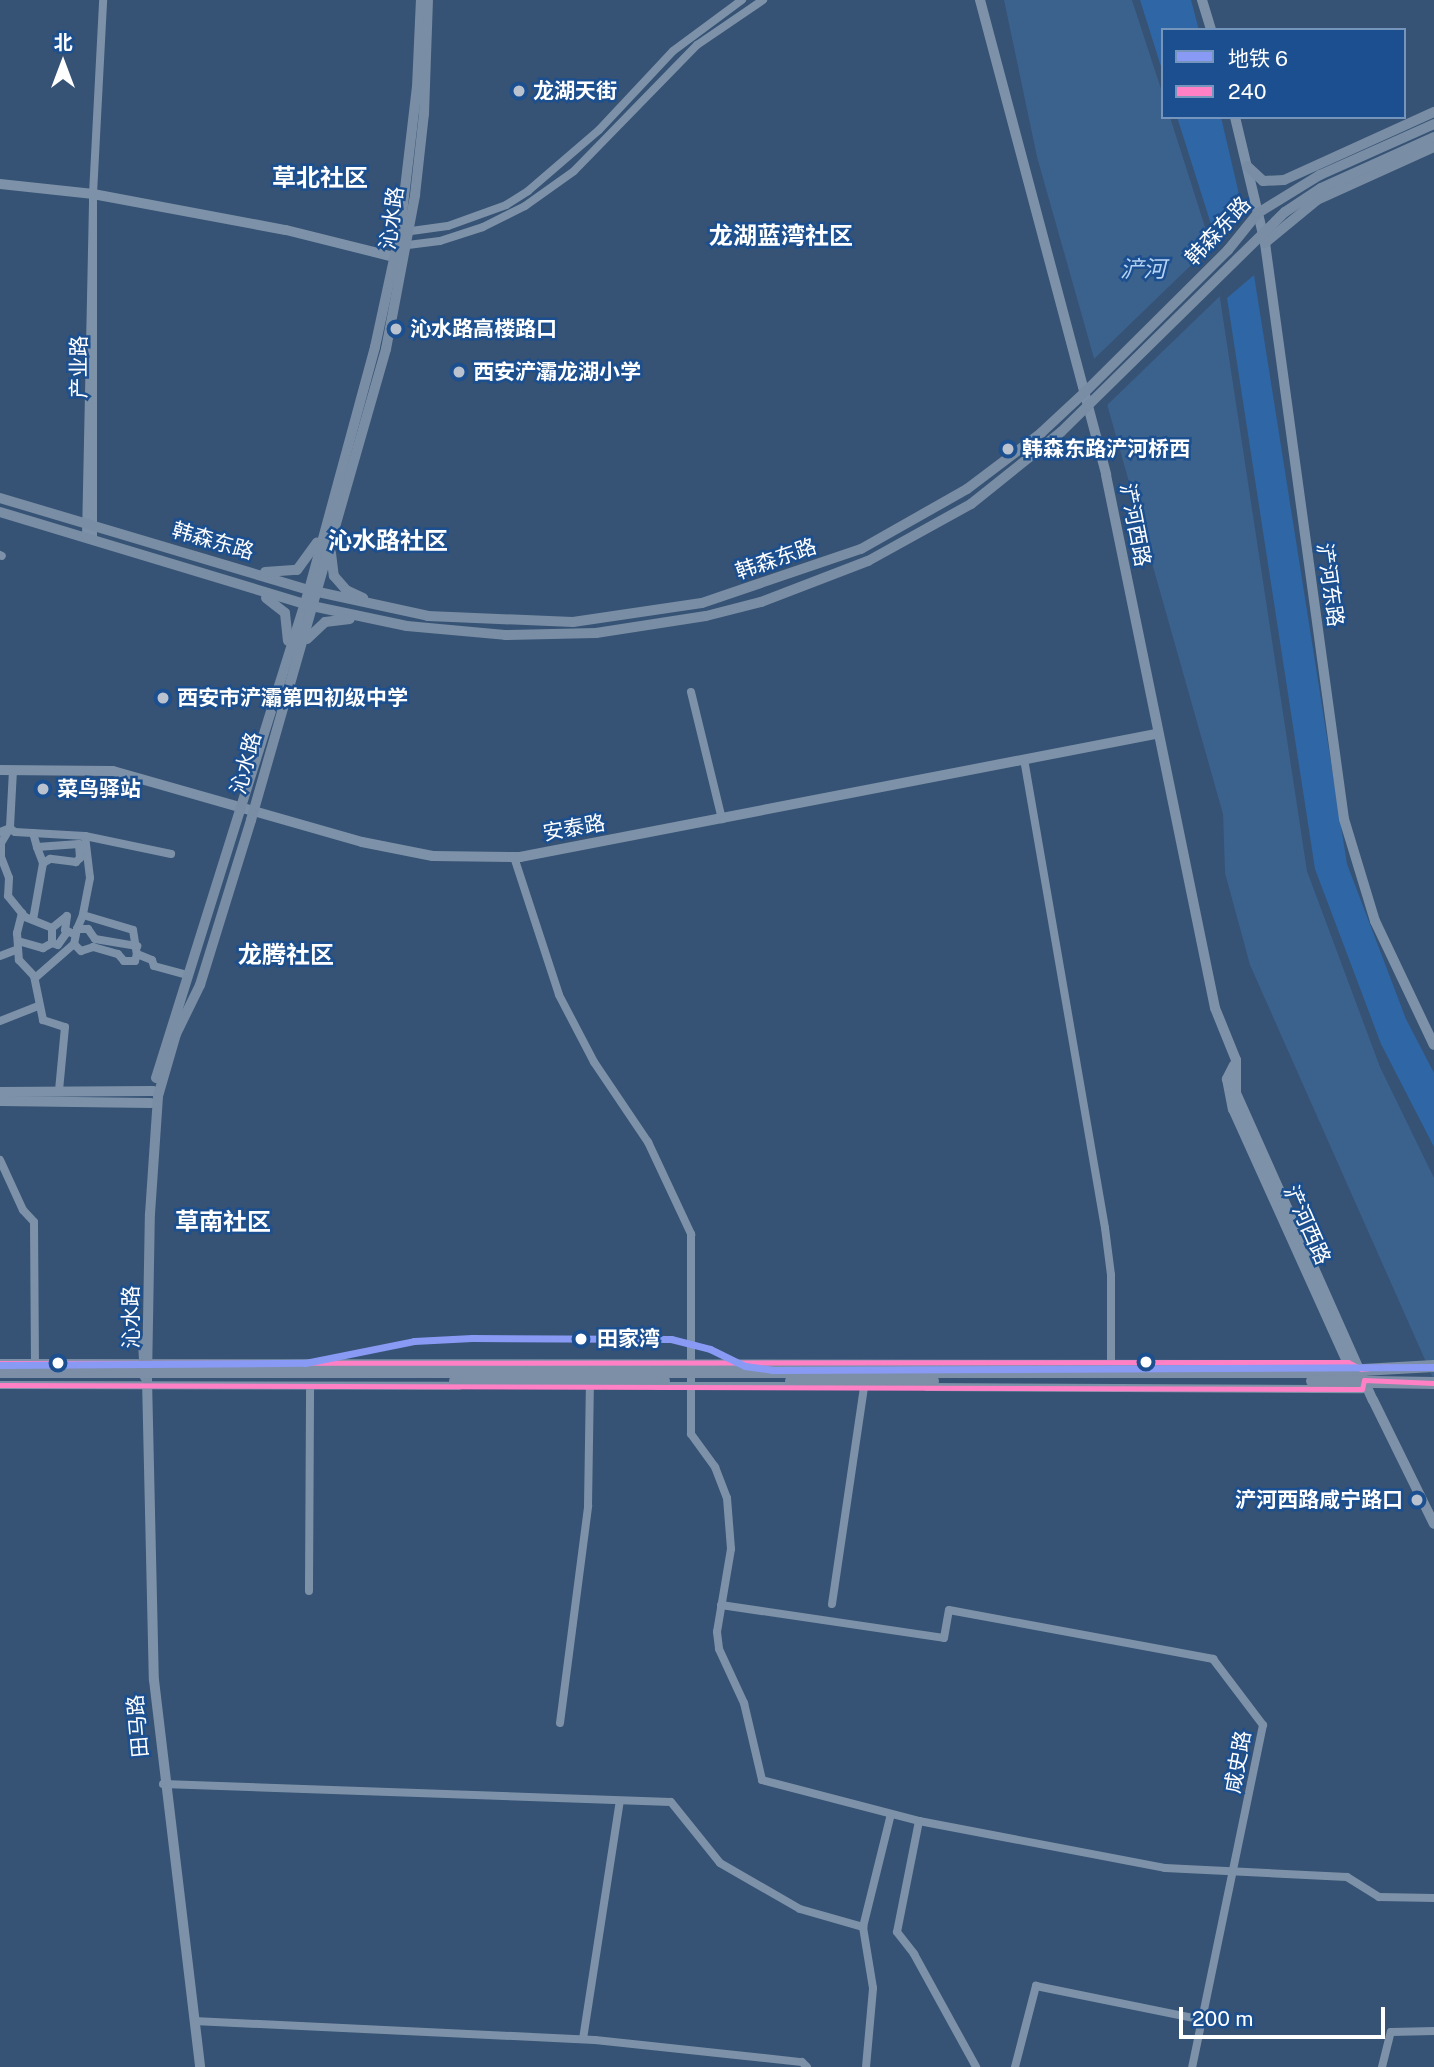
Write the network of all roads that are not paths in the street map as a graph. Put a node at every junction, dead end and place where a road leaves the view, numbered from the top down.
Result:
1 (103, 0) edge
2 (421, 0) edge
3 (428, 0) edge
4 (742, 0) edge
5 (763, 0) edge
6 (980, 0) edge
7 (1202, 0) edge
8 (1210, 28) edge
9 (1434, 112) edge
10 (1235, 119) edge
11 (1434, 124) edge
12 (1434, 136) edge
13 (1434, 147) edge
14 (1331, 160) junction
15 (1359, 164) junction
16 (1247, 166) junction
17 (1298, 175) junction
18 (1320, 175) junction
19 (0, 184) edge
20 (93, 194) junction
21 (1258, 213) junction
22 (404, 232) junction
23 (1264, 238) junction
24 (402, 246) junction
25 (400, 258) junction
26 (1085, 392) junction
27 (1089, 405) junction
28 (0, 498) edge
29 (0, 512) edge
30 (329, 517) junction
31 (93, 524) junction
32 (335, 529) junction
33 (90, 538) junction
34 (250, 570) junction
35 (238, 585) junction
36 (313, 591) junction
37 (308, 605) junction
38 (388, 609) junction
39 (379, 620) junction
40 (286, 656) junction
41 (296, 664) junction
42 (691, 692) dead end
43 (1156, 734) junction
44 (1024, 759) junction
45 (0, 770) edge
46 (13, 770) junction
47 (248, 810) junction
48 (722, 819) junction
49 (10, 828) junction
50 (0, 832) edge
51 (33, 833) junction
52 (85, 835) junction
53 (37, 847) junction
54 (170, 855) dead end
55 (514, 857) junction
56 (43, 863) junction
57 (4, 897) edge
58 (22, 913) junction
59 (83, 915) junction
60 (33, 920) junction
61 (52, 928) junction
62 (73, 935) junction
63 (52, 943) junction
64 (94, 943) junction
65 (18, 945) junction
66 (137, 950) junction
67 (0, 956) edge
68 (188, 975) junction
69 (35, 978) junction
70 (38, 1006) junction
71 (0, 1021) edge
72 (1434, 1045) edge
73 (0, 1092) edge
74 (59, 1096) junction
75 (152, 1097) junction
76 (0, 1101) edge
77 (0, 1160) edge
78 (0, 1363) edge
79 (35, 1363) junction
80 (207, 1363) junction
81 (1434, 1366) edge
82 (1111, 1368) junction
83 (0, 1372) edge
84 (228, 1372) junction
85 (146, 1373) junction
86 (1357, 1375) junction
87 (691, 1376) junction
88 (0, 1379) edge
89 (1434, 1383) edge
90 (590, 1384) junction
91 (864, 1384) junction
92 (0, 1385) edge
93 (310, 1386) junction
94 (1434, 1524) edge
95 (309, 1591) dead end
96 (832, 1604) dead end
97 (721, 1605) junction
98 (560, 1723) dead end
99 (163, 1784) junction
100 (620, 1800) junction
101 (891, 1814) junction
102 (919, 1821) junction
103 (1234, 1872) junction
104 (1434, 1898) edge
105 (863, 1927) junction
106 (1203, 2020) junction
107 (194, 2021) junction
108 (1434, 2031) edge
109 (583, 2039) junction
110 (200, 2067) edge
111 (807, 2067) edge
112 (866, 2067) edge
113 (976, 2067) edge
114 (1015, 2067) edge
115 (1192, 2067) edge
116 (1382, 2067) edge

1 - 20 street, 产业路
2 - 22 main road, 沁水路
3 - 22 main road, 沁水路
4 - 22 street
5 - 24 street
6 - 26 street, 浐河西路
7 - 8 street
9 - 14 main road
10 - 16 street, 浐河东路
11 - 15 main road, 韩森东路
12 - 15 main road, 韩森东路
13 - 23 main road
14 - 17 main road
14 - 18 street
15 - 18 main road, 韩森东路
15 - 23 main road, 韩森东路
16 - 17 main road
16 - 21 street, 浐河东路
17 - 18 street
18 - 21 main road, 韩森东路
19 - 20 street
20 - 25 street
20 - 31 street, 产业路
21 - 23 street, 浐河东路
21 - 26 main road, 韩森东路
22 - 24 main road, 沁水路
23 - 27 main road, 韩森东路
23 - 72 street, 浐河东路
24 - 25 main road, 沁水路
25 - 30 main road, 沁水路
25 - 32 main road, 沁水路
26 - 27 street, 浐河西路
26 - 38 main road, 韩森东路
27 - 39 main road, 韩森东路
27 - 43 street, 浐河西路
28 - 31 main road, 韩森东路
29 - 33 main road, 韩森东路
30 - 34 main road
30 - 36 main road, 沁水路
31 - 33 street, 产业路
31 - 34 main road, 韩森东路
32 - 36 main road, 沁水路
32 - 38 main road
33 - 35 main road, 韩森东路
34 - 36 main road, 韩森东路
35 - 37 main road, 韩森东路
35 - 40 main road
36 - 37 main road, 沁水路
36 - 38 main road, 韩森东路
37 - 39 main road, 韩森东路
37 - 40 main road, 沁水路
37 - 41 main road, 沁水路
39 - 41 main road
40 - 47 main road, 沁水路
41 - 47 main road, 沁水路
42 - 48 street
43 - 44 street, 安泰路
43 - 86 street, 浐河西路
44 - 48 street, 安泰路
44 - 82 street
45 - 46 street, 安泰路
46 - 47 street, 安泰路
46 - 49 street
47 - 55 street, 安泰路
47 - 68 main road, 沁水路
47 - 85 main road, 沁水路
48 - 55 street, 安泰路
49 - 50 street
49 - 51 street
49 - 57 street
51 - 52 street
51 - 53 street
52 - 54 street
52 - 59 street
53 - 56 street
53 - 56 street
55 - 87 street
56 - 60 street
57 - 58 street
58 - 60 street
58 - 65 street
59 - 62 street
59 - 66 street
60 - 61 street
61 - 62 street
61 - 63 street
62 - 63 street
62 - 64 street
62 - 64 street
62 - 69 street
63 - 65 street
64 - 66 street
64 - 66 street
65 - 67 street
65 - 69 street
66 - 68 street
68 - 75 main road, 沁水路
69 - 70 street
70 - 71 street
70 - 74 street
73 - 74 street
74 - 75 street
74 - 76 street
75 - 85 main road, 沁水路
77 - 79 street
78 - 79 street
79 - 85 street
80 - 84 main road
80 - 85 street
80 - 87 street
81 - 86 main road
82 - 86 main road
82 - 87 main road
83 - 85 main road
84 - 85 main road
84 - 87 main road
85 - 88 main road
85 - 90 main road
85 - 92 street
85 - 93 street
85 - 99 street, 田马路
86 - 89 main road
86 - 91 main road
86 - 94 street, 浐河西路
87 - 90 main road
87 - 91 main road
87 - 97 street
90 - 93 street
90 - 98 street
91 - 96 street
93 - 95 street
97 - 101 street
97 - 103 street, 咸史路
99 - 100 street
99 - 107 street, 田马路
100 - 105 street
100 - 109 street
101 - 102 street
101 - 105 street
102 - 103 street
102 - 113 street
103 - 104 street
103 - 106 street, 咸史路
105 - 112 street
106 - 114 street
106 - 115 street, 咸史路
107 - 109 street
107 - 110 street, 田马路
108 - 116 street
109 - 111 street

